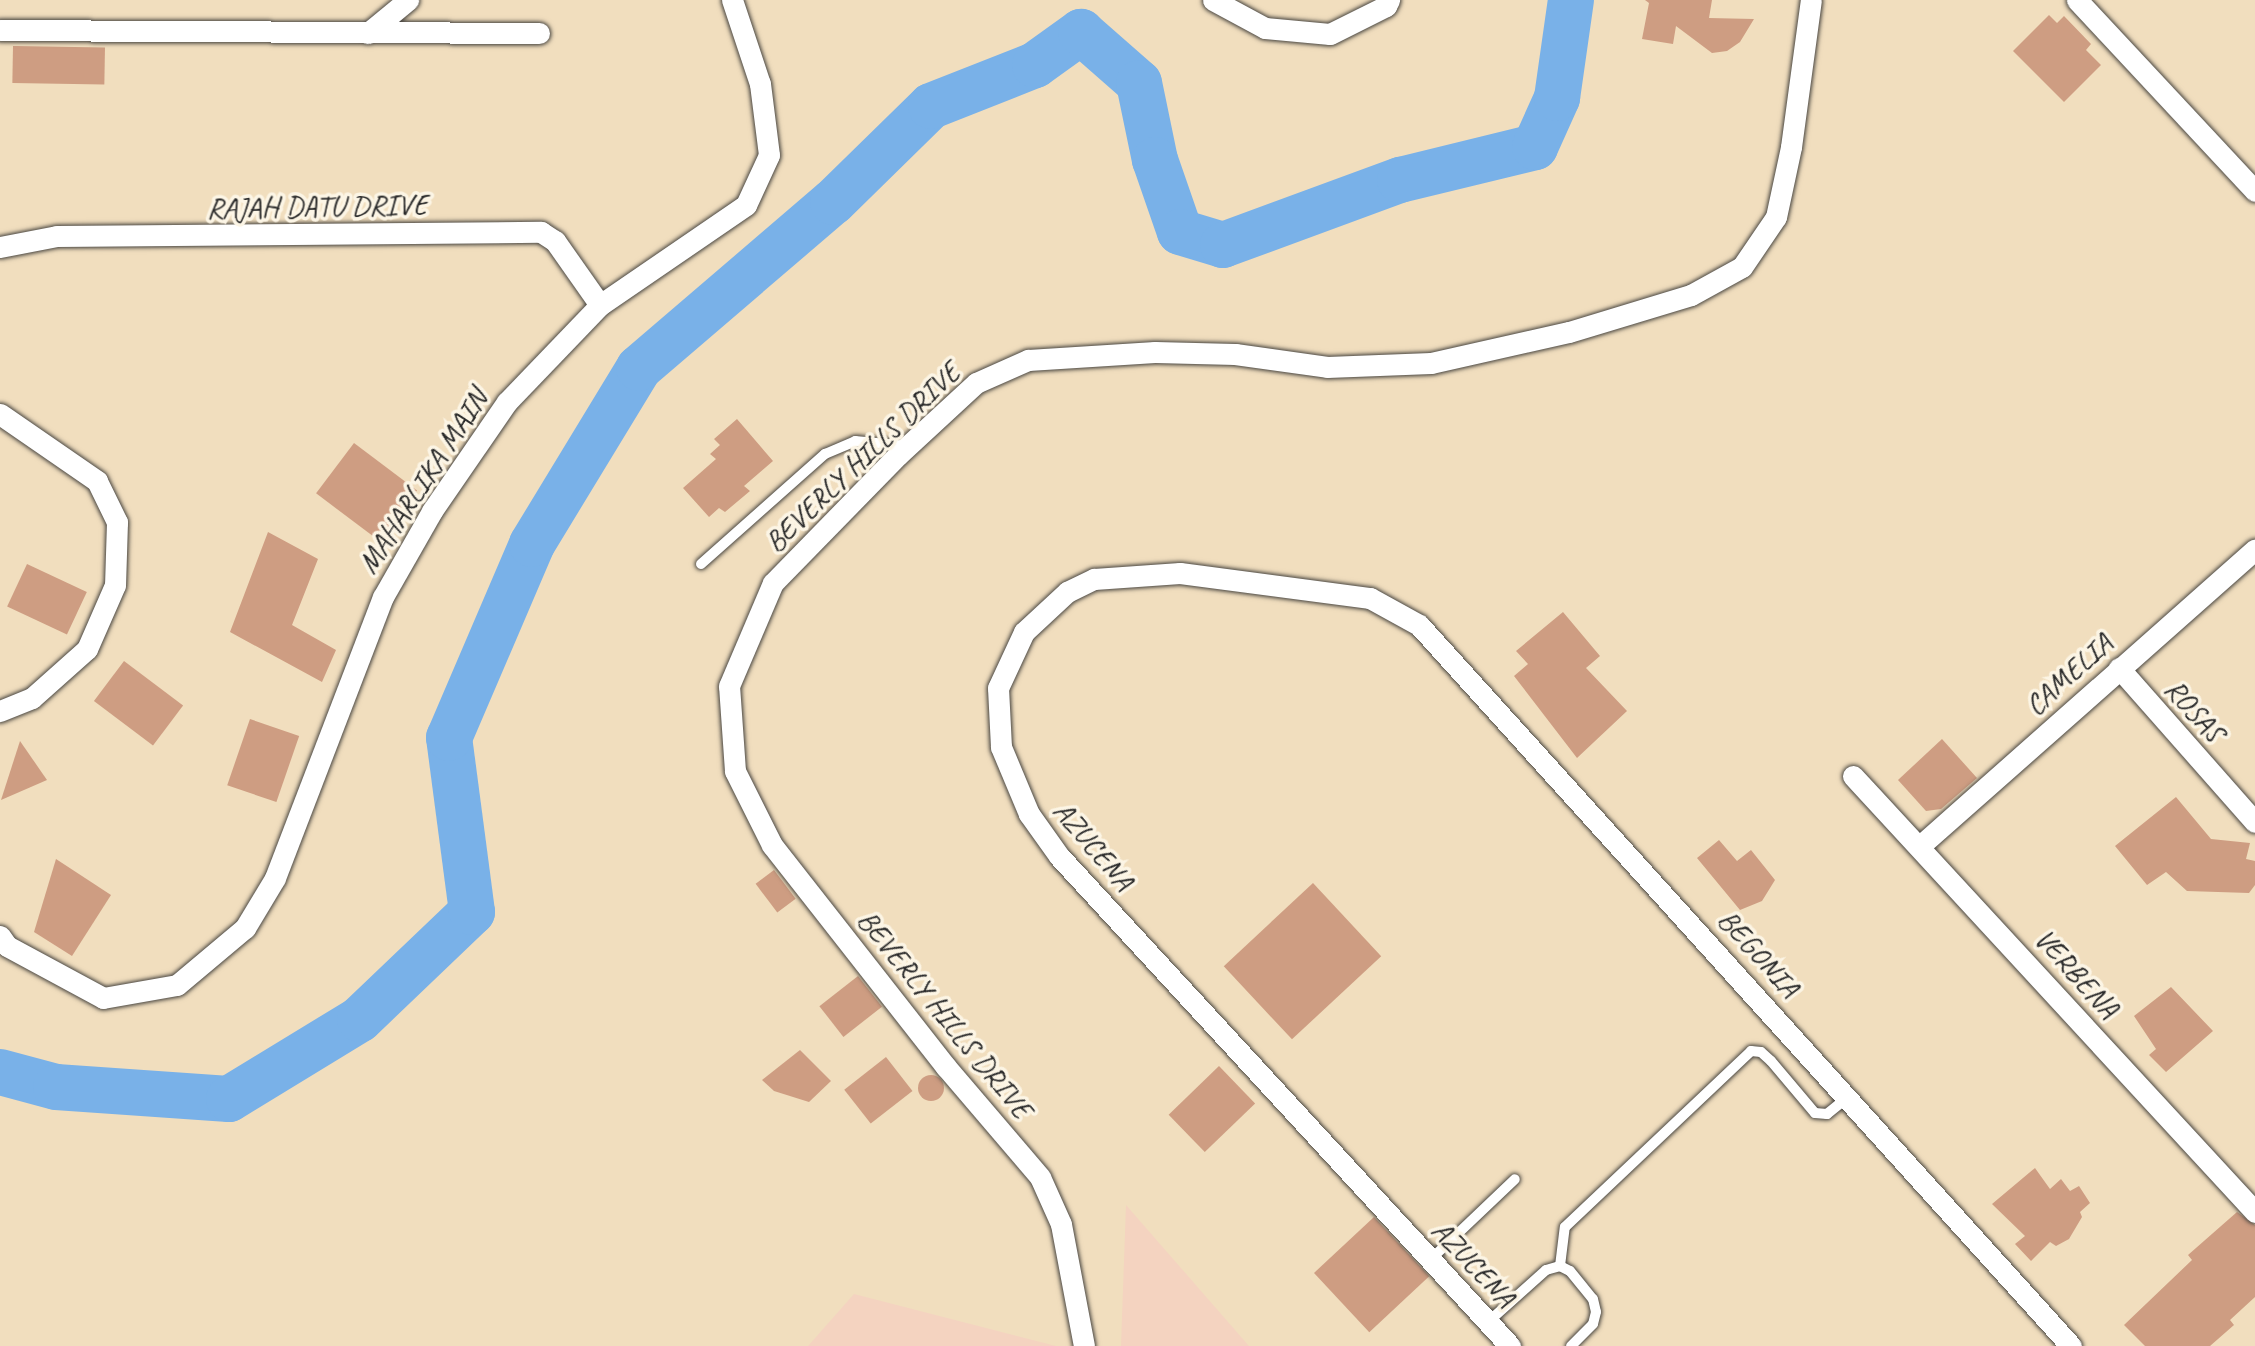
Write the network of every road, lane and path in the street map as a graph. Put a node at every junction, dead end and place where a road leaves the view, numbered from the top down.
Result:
1 (408, 0) edge
2 (732, 0) edge
3 (1213, 0) edge
4 (1389, 0) edge
5 (1811, 0) edge
6 (2077, 0) edge
7 (0, 30) edge
8 (368, 33) junction
9 (539, 33) dead end
10 (2255, 191) edge
11 (0, 247) edge
12 (600, 305) junction
13 (0, 414) edge
14 (908, 446) junction
15 (2255, 549) edge
16 (701, 564) dead end
17 (1393, 608) joint
18 (2119, 668) junction
19 (0, 711) edge
20 (1853, 776) dead end
21 (2255, 822) edge
22 (1921, 845) junction
23 (0, 936) edge
24 (1848, 1097) junction
25 (1514, 1179) dead end
26 (2255, 1212) edge
27 (1430, 1260) junction
28 (1560, 1266) junction
29 (1488, 1322) junction
30 (1084, 1346) edge
31 (1510, 1346) edge
32 (1571, 1346) edge
33 (2071, 1346) edge

1 - 8 street
2 - 12 street, MAHARLIKA MAIN
3 - 4 street
5 - 14 street, BEVERLY HILLS DRIVE
6 - 10 street
7 - 8 street
8 - 9 street
11 - 12 street, RAJAH DATU DRIVE
12 - 23 street, MAHARLIKA MAIN
13 - 19 street
14 - 16 lane
14 - 30 street, BEVERLY HILLS DRIVE
15 - 18 street, CAMELIA
17 - 24 street, BEGONIA
17 - 27 street, AZUCENA
18 - 21 street, ROSAS
18 - 22 street, CAMELIA
20 - 22 street, VERBENA
22 - 26 street, VERBENA
24 - 28 lane
24 - 33 street, BEGONIA
25 - 27 lane
27 - 29 street, AZUCENA
28 - 29 lane
28 - 32 lane
29 - 31 street, AZUCENA

